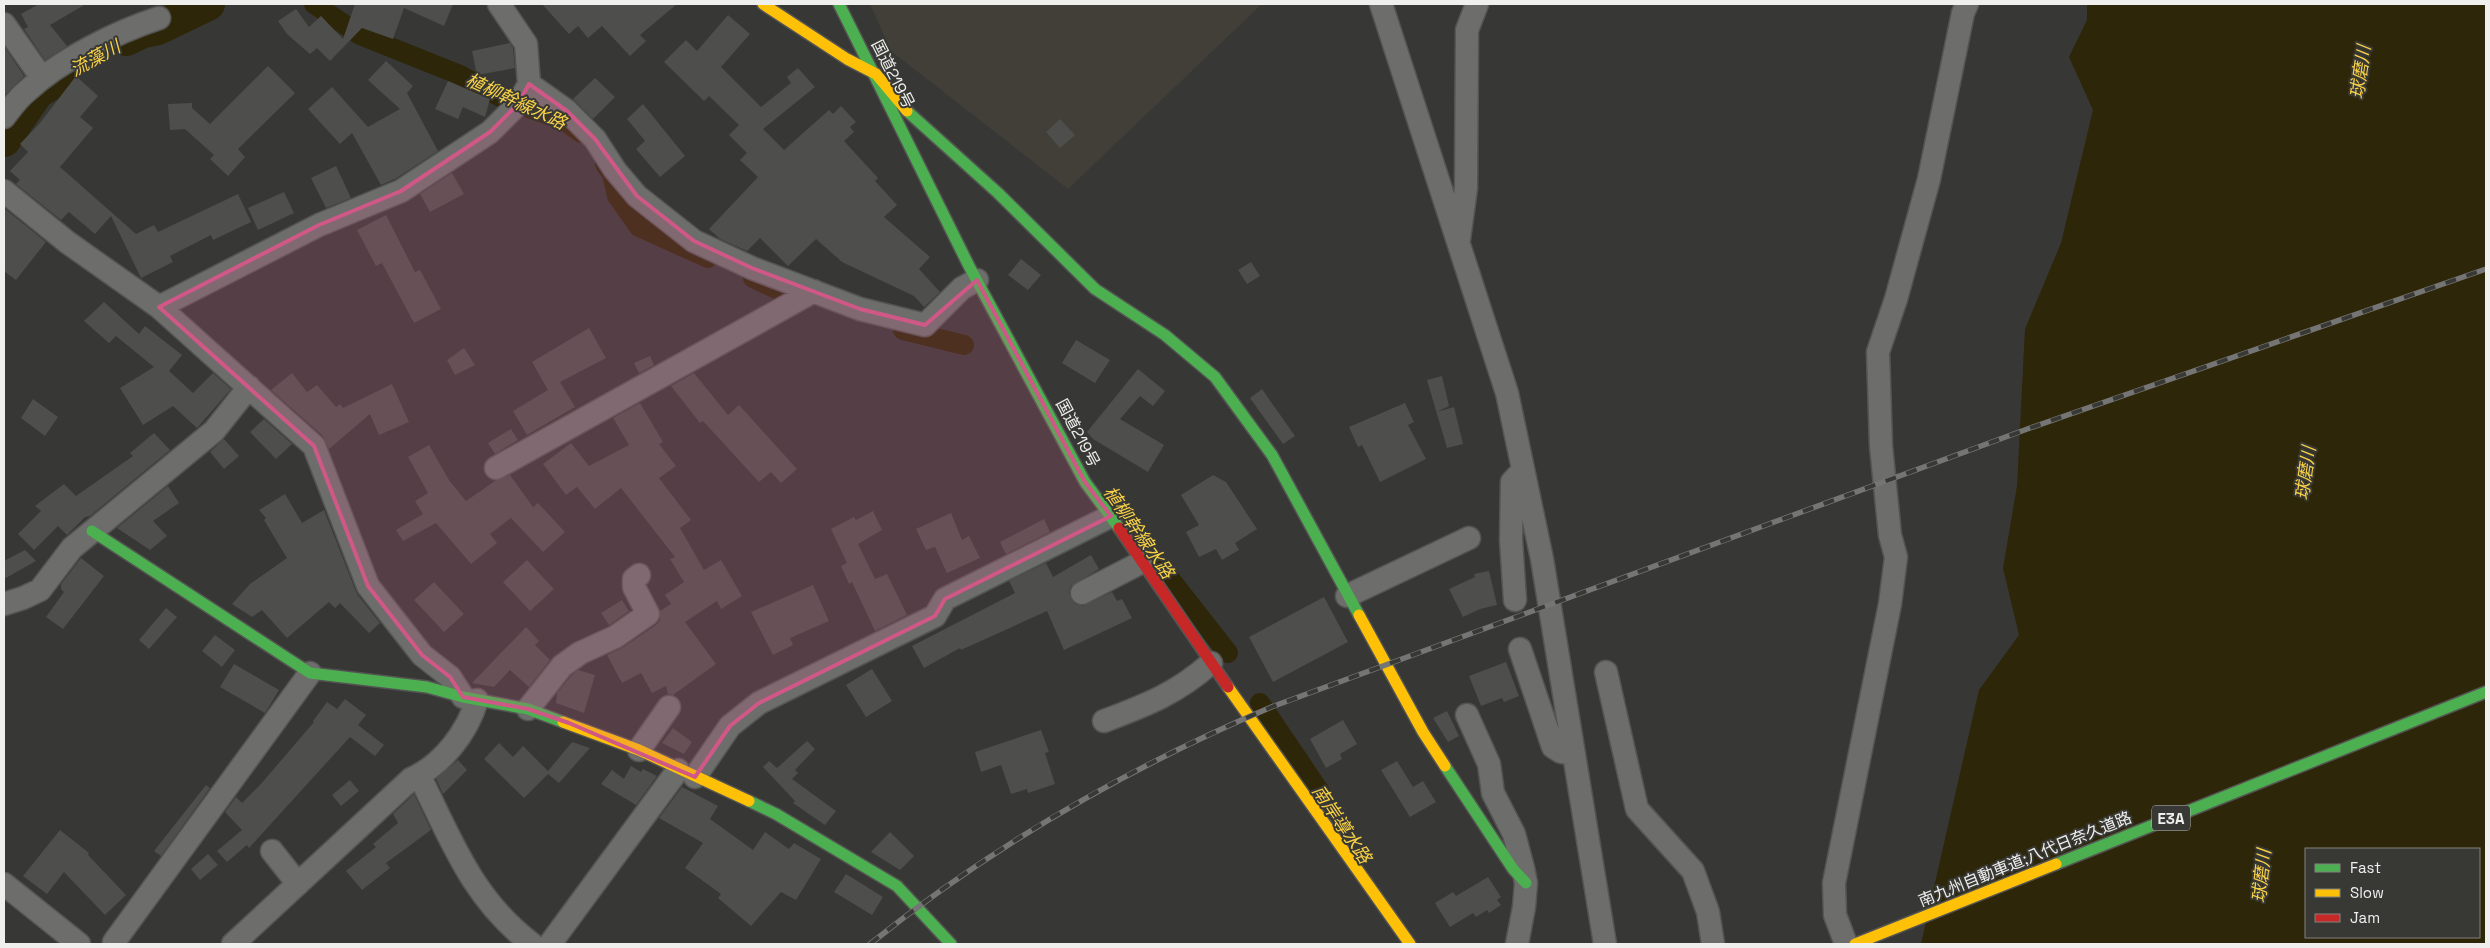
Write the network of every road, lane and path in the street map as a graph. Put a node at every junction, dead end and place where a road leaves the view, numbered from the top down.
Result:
1 (499, 4) edge
2 (763, 4) edge
3 (839, 4) edge
4 (1381, 4) edge
5 (1477, 4) edge
6 (1967, 4) edge
7 (159, 18) dead end
8 (4, 24) edge
9 (876, 74) junction
10 (42, 78) junction
11 (529, 84) junction
12 (4, 117) edge
13 (4, 191) edge
14 (1458, 245) junction
15 (977, 280) junction
16 (814, 291) junction
17 (159, 307) junction
18 (249, 387) junction
19 (496, 468) dead end
20 (1523, 470) junction
21 (1111, 516) junction
22 (92, 531) junction
23 (1469, 538) dead end
24 (1144, 561) junction
25 (639, 575) dead end
26 (1082, 593) dead end
27 (1347, 596) junction
28 (1515, 600) dead end
29 (4, 604) edge
30 (1520, 649) dead end
31 (1211, 663) junction
32 (1606, 672) dead end
33 (310, 674) junction
34 (2486, 692) edge
35 (470, 699) junction
36 (669, 707) dead end
37 (528, 709) junction
38 (1467, 715) dead end
39 (1104, 721) dead end
40 (639, 750) junction
41 (1574, 754) junction
42 (687, 774) junction
43 (419, 775) junction
44 (272, 851) dead end
45 (1526, 883) junction
46 (4, 884) edge
47 (298, 884) junction
48 (114, 942) dead end
49 (79, 944) edge
50 (234, 944) edge
51 (532, 944) edge
52 (550, 944) edge
53 (951, 944) edge
54 (1410, 944) edge
55 (1517, 944) edge
56 (1605, 944) edge
57 (1713, 944) edge
58 (1846, 944) edge
59 (1855, 944) edge

1 - 11 street
2 - 9 main road
3 - 9 main road, 国道219号
4 - 14 street
5 - 14 street
6 - 58 street
7 - 10 street
8 - 10 street
9 - 15 main road, 国道219号
9 - 27 main road
10 - 12 street
11 - 16 street
11 - 17 street
13 - 17 street
14 - 20 street
15 - 16 street
15 - 21 main road, 国道219号
16 - 19 street
17 - 18 street
18 - 22 street
18 - 35 street
20 - 28 street
20 - 41 street
21 - 24 main road, 国道219号
21 - 42 street
22 - 29 street
22 - 33 main road
23 - 27 street
24 - 26 street
24 - 31 main road, 国道219号
25 - 37 street
27 - 45 main road
30 - 41 street
31 - 39 street
31 - 54 main road, 国道219号
32 - 57 street
33 - 35 main road
33 - 48 street
34 - 59 main road, 南九州自動車道;八代日奈久道路 / E3A
35 - 37 main road
35 - 43 street
36 - 40 street
37 - 40 main road
38 - 45 street
40 - 42 main road
41 - 56 street
42 - 52 street
42 - 53 main road
43 - 47 street
43 - 51 street
44 - 47 street
45 - 55 street
46 - 49 street
47 - 50 street

